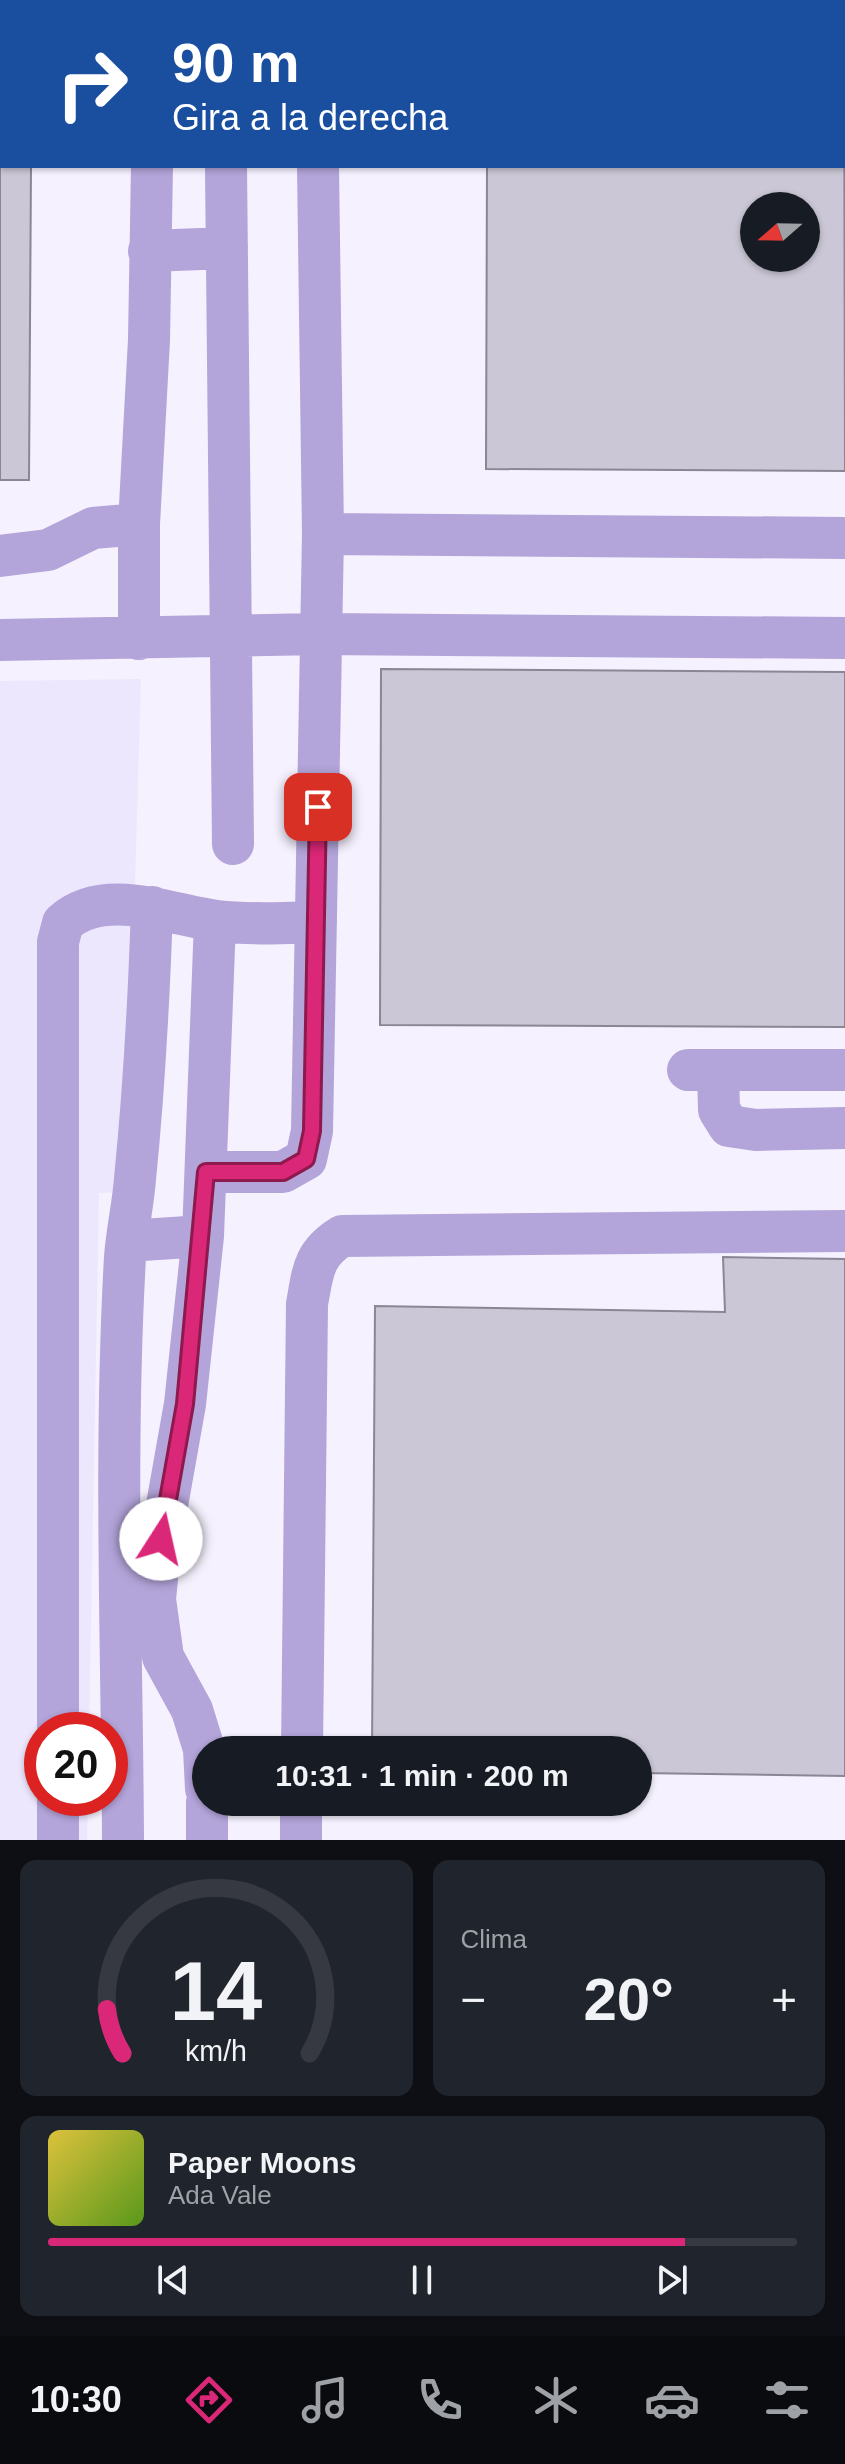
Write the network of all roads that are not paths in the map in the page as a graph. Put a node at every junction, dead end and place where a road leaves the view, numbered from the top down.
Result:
1 (152, 168) edge
2 (226, 168) edge
3 (318, 168) edge
4 (227, 248) junction
5 (149, 251) junction
6 (139, 524) junction
7 (323, 534) junction
8 (845, 538) edge
9 (0, 556) edge
10 (320, 634) junction
11 (229, 635) junction
12 (845, 638) edge
13 (139, 639) junction
14 (0, 640) edge
15 (233, 844) dead end
16 (152, 907) junction
17 (215, 921) junction
18 (316, 922) junction
19 (845, 1070) edge
20 (845, 1128) edge
21 (206, 1172) junction
22 (845, 1231) edge
23 (203, 1236) junction
24 (127, 1241) junction
25 (137, 1599) junction
26 (58, 1712) edge
27 (200, 1736) edge
28 (302, 1736) edge
29 (58, 1816) edge
30 (207, 1816) edge
31 (301, 1816) edge
32 (58, 1840) edge
33 (123, 1840) edge
34 (207, 1840) edge
35 (301, 1840) edge

1 - 5 street
2 - 4 street
3 - 7 street
4 - 5 street
4 - 11 street
5 - 6 street
6 - 9 street
6 - 13 street
7 - 8 street
7 - 10 street
10 - 11 street
10 - 12 street
10 - 18 street
11 - 13 street
11 - 15 street
13 - 14 street
16 - 17 street
16 - 24 street
16 - 26 street
17 - 18 street
17 - 21 street
18 - 21 street
19 - 20 street
21 - 23 street
22 - 28 street
23 - 24 street
23 - 25 street
24 - 25 street
25 - 27 street
25 - 33 street
29 - 32 street
30 - 34 street
31 - 35 street

